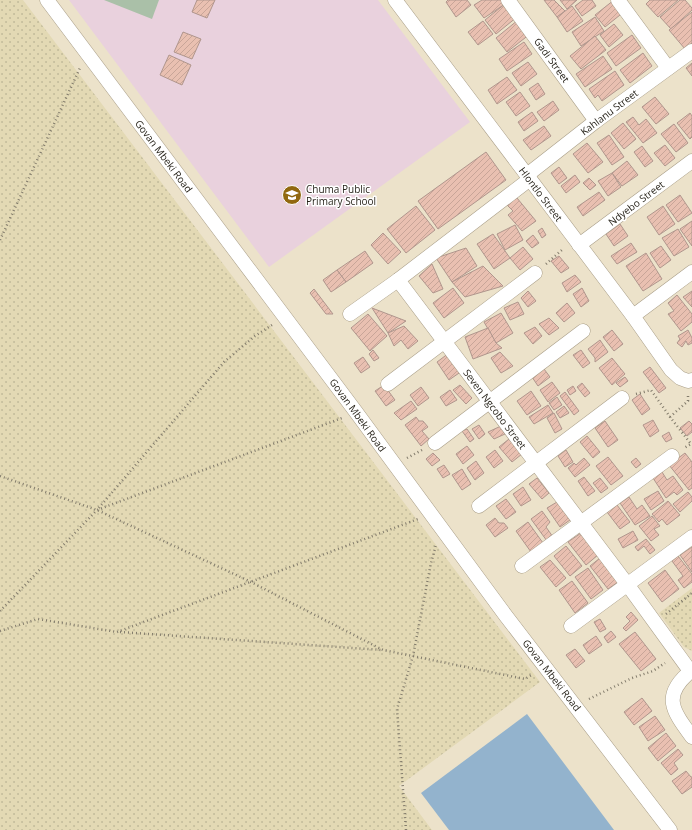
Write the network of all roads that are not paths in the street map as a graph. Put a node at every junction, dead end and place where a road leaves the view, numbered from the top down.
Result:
1 (47, 0) edge
2 (395, 0) edge
3 (508, 0) edge
4 (618, 0) edge
5 (692, 51) edge
6 (668, 68) junction
7 (596, 121) junction
8 (692, 161) edge
9 (528, 177) junction
10 (577, 242) junction
11 (692, 272) edge
12 (535, 273) road end
13 (398, 280) junction
14 (350, 314) dead end
15 (633, 316) junction
16 (584, 331) dead end
17 (445, 342) junction
18 (690, 381) edge
19 (388, 384) dead end
20 (622, 398) road end
21 (490, 403) junction
22 (435, 443) road end
23 (672, 456) road end
24 (536, 463) junction
25 (479, 506) dead end
26 (581, 523) junction
27 (692, 537) edge
28 (522, 566) dead end
29 (627, 584) junction
30 (571, 626) dead end
31 (691, 671) edge
32 (692, 737) edge
33 (670, 830) edge

1 - 33 street, Govan Mbeki Road
2 - 9 street, Hlontlo Street
3 - 7 street, Gadi Street
4 - 6 street
5 - 6 street, Kahlanu Street
6 - 7 street, Kahlanu Street
7 - 9 street, Kahlanu Street
8 - 10 street, Ndyebo Street
9 - 10 street, Hlontlo Street
9 - 13 street
10 - 15 street, Hlontlo Street
11 - 15 street
12 - 17 street
13 - 14 street
13 - 17 street, Seven Ngcobo Street
15 - 18 street, Hlontlo Street
16 - 21 street
17 - 19 street
17 - 21 street, Seven Ngcobo Street
20 - 24 street
21 - 22 street
21 - 24 street, Seven Ngcobo Street
23 - 26 street
24 - 25 street
24 - 26 street, Seven Ngcobo Street
26 - 28 street
26 - 29 street, Seven Ngcobo Street
27 - 29 street
29 - 30 street
29 - 31 street, Seven Ngcobo Street
31 - 32 street

